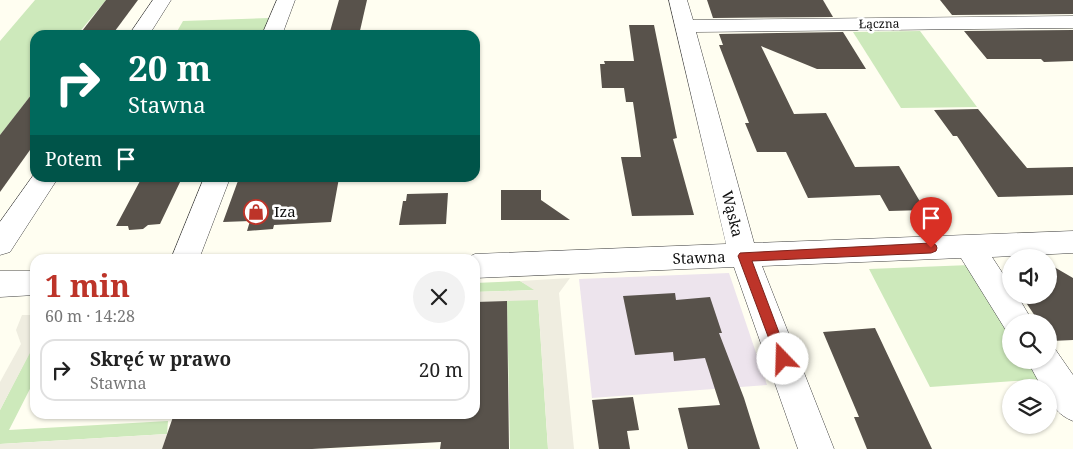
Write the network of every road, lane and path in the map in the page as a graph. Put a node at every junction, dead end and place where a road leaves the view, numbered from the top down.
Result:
1 (162, 0) edge
2 (286, 0) edge
3 (678, 0) edge
4 (1073, 22) edge
5 (685, 26) junction
6 (142, 30) edge
7 (274, 30) edge
8 (42, 182) edge
9 (214, 182) edge
10 (1073, 242) edge
11 (0, 244) edge
12 (969, 246) junction
13 (187, 254) edge
14 (744, 256) junction
15 (480, 266) edge
16 (1013, 314) edge
17 (1050, 369) edge
18 (1073, 404) edge
19 (816, 449) edge

1 - 6 street
2 - 7 street
3 - 5 street, Wąska
4 - 5 street, Łączna
5 - 14 street, Wąska
8 - 11 street
9 - 13 street
10 - 12 street, Stawna
12 - 14 street, Stawna
12 - 16 street
14 - 15 street, Stawna
14 - 19 street, Wąska
17 - 18 street

